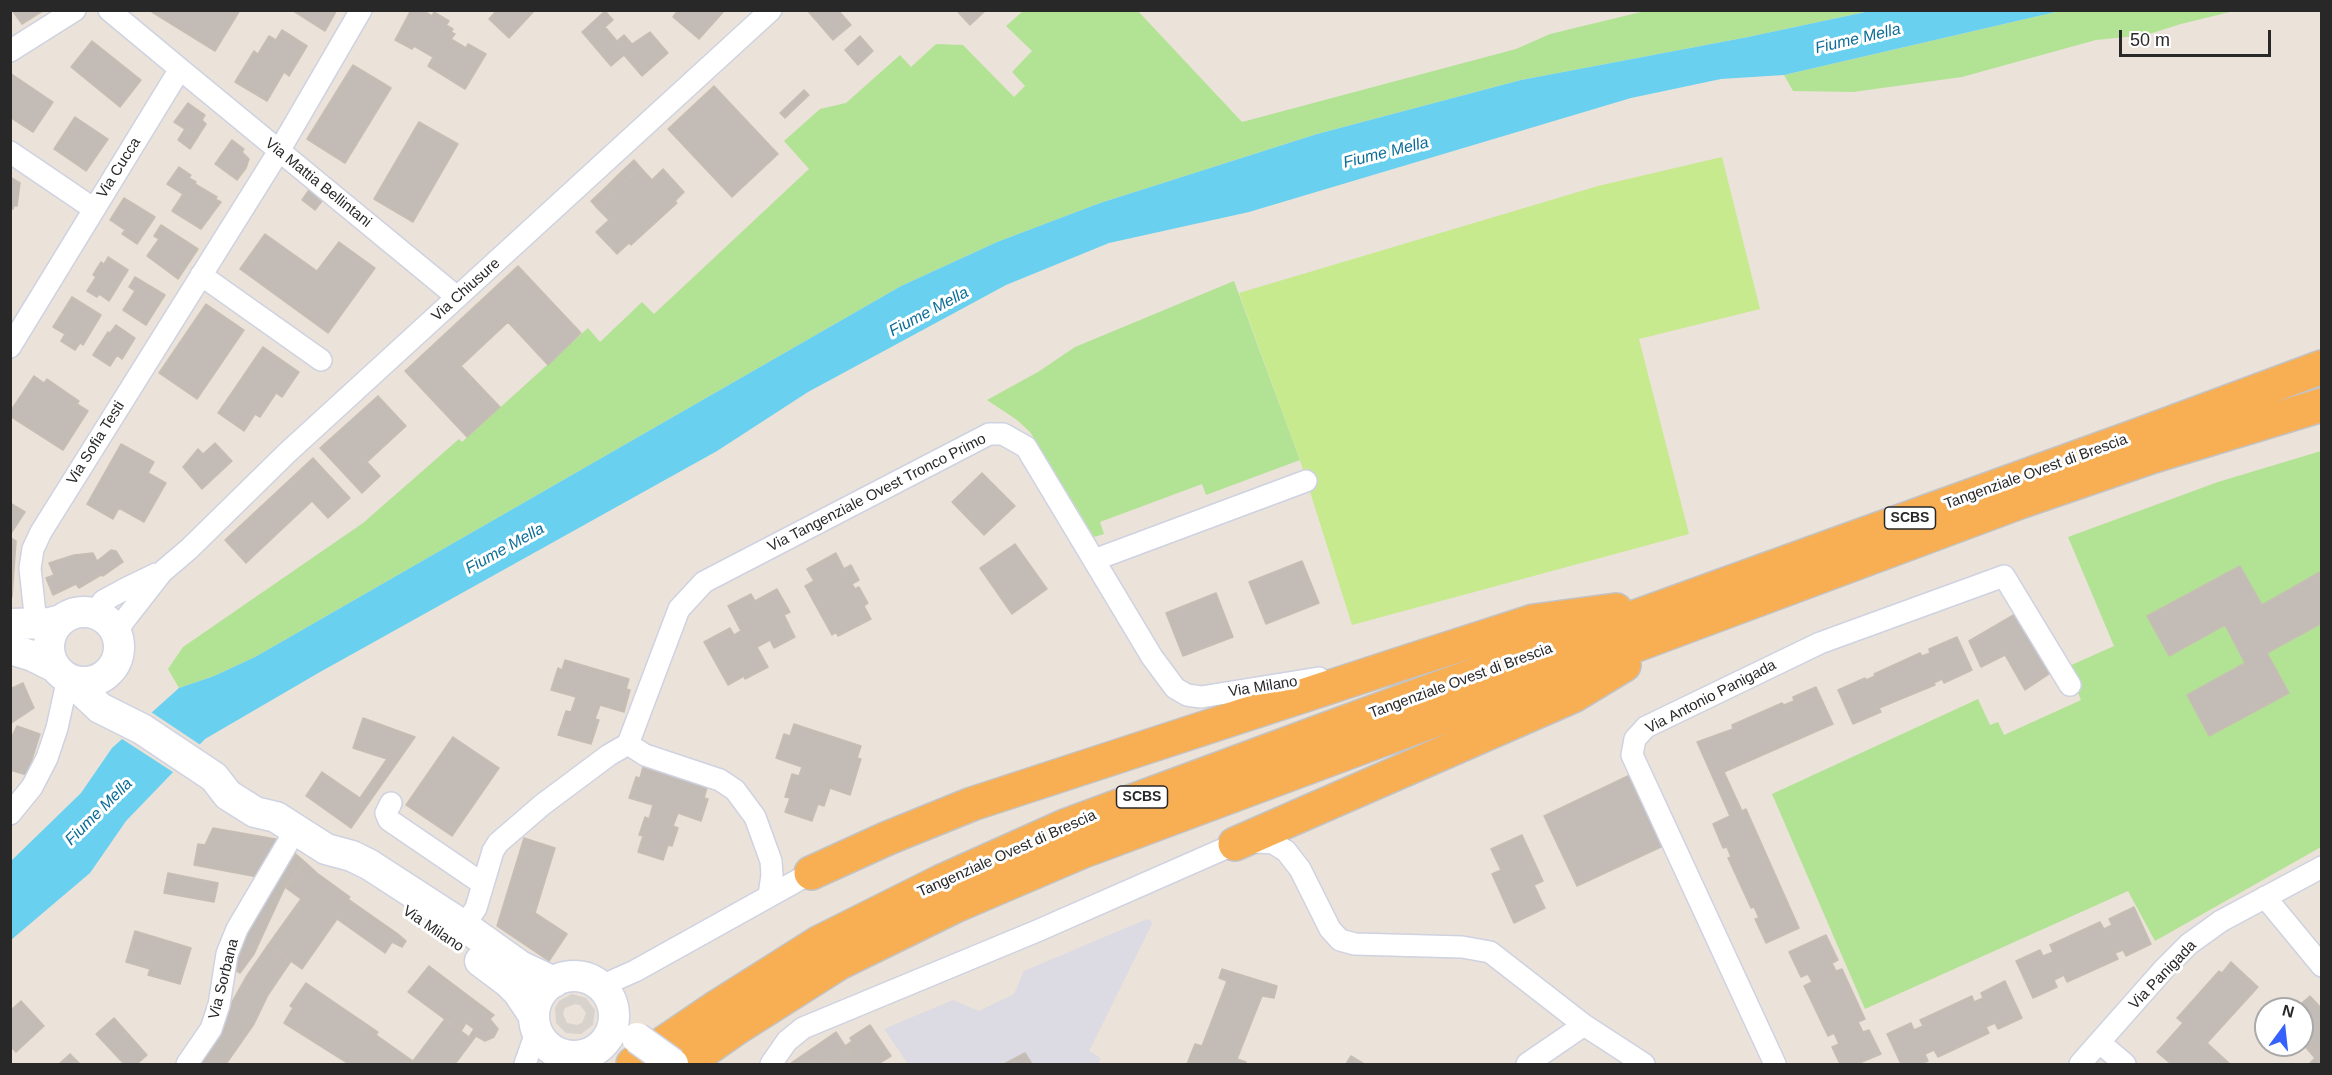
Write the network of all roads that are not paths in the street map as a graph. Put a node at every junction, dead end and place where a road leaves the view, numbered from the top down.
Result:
1 (75, 10) edge
2 (109, 10) edge
3 (361, 10) edge
4 (771, 10) edge
5 (10, 51) edge
6 (180, 69) junction
7 (279, 151) junction
8 (10, 152) edge
9 (94, 209) junction
10 (201, 275) junction
11 (457, 297) junction
12 (10, 347) edge
13 (321, 360) dead end
14 (2322, 367) edge
15 (2322, 405) edge
16 (2322, 418) edge
17 (2154, 456) junction
18 (1306, 481) dead end
19 (1094, 560) junction
20 (162, 572) junction
21 (1685, 614) junction
22 (48, 620) edge
23 (117, 636) junction
24 (10, 649) edge
25 (1152, 657) joint
26 (1390, 666) junction
27 (111, 669) junction
28 (66, 675) junction
29 (2070, 685) dead end
30 (142, 729) junction
31 (628, 744) junction
32 (391, 803) dead end
33 (10, 814) edge
34 (286, 823) junction
35 (1235, 844) junction
36 (326, 849) junction
37 (771, 861) junction
38 (2322, 867) edge
39 (811, 873) junction
40 (483, 884) junction
41 (769, 895) junction
42 (2265, 897) junction
43 (464, 926) junction
44 (2322, 966) edge
45 (554, 982) junction
46 (601, 986) junction
47 (536, 1023) junction
48 (1584, 1025) junction
49 (2100, 1043) junction
50 (618, 1055) edge
51 (187, 1065) edge
52 (525, 1065) edge
53 (673, 1065) edge
54 (685, 1065) edge
55 (771, 1065) edge
56 (1527, 1065) edge
57 (1644, 1065) edge
58 (1775, 1065) edge
59 (2080, 1065) edge
60 (2125, 1065) edge

1 - 5 street
2 - 6 street
3 - 7 street, Via Sofia Testi
4 - 11 street, Via Chiusure
6 - 7 street, Via Mattia Bellintani
6 - 9 street, Via Cucca
7 - 10 street, Via Sofia Testi
7 - 11 street, Via Mattia Bellintani
8 - 9 street
9 - 12 street, Via Cucca
10 - 13 street
10 - 22 street, Via Sofia Testi
11 - 20 street, Via Chiusure
14 - 21 highway, Tangenziale Ovest di Brescia / SCBS
15 - 17 highway, Tangenziale Ovest di Brescia / SCBS
16 - 17 highway
17 - 21 highway, Tangenziale Ovest di Brescia / SCBS
18 - 19 street
19 - 25 street, Via Tangenziale Ovest Tronco Primo
19 - 31 street, Via Tangenziale Ovest Tronco Primo
20 - 22 street, Via Chiusure
20 - 23 street, Via Chiusure
21 - 26 highway
21 - 35 highway
21 - 50 highway, Tangenziale Ovest di Brescia / SCBS
21 - 54 highway, Tangenziale Ovest di Brescia / SCBS
22 - 23 main road
22 - 28 main road
23 - 27 main road
24 - 28 main road
25 - 26 street, Via Milano
26 - 39 highway
27 - 28 main road
27 - 30 main road, Via Milano
28 - 30 main road, Via Milano
28 - 33 street
29 - 58 street, Via Antonio Panigada
30 - 34 main road, Via Milano
31 - 37 street
31 - 40 street, Via Milano
32 - 40 street
34 - 36 main road, Via Milano
34 - 51 street, Via Sorbana
35 - 48 street
35 - 55 street
36 - 43 main road, Via Milano
36 - 47 main road, Via Milano
37 - 39 street
37 - 41 street
38 - 42 street, Via Panigada
39 - 41 street
40 - 43 street, Via Milano
41 - 46 street
42 - 44 street
42 - 49 street, Via Panigada
43 - 45 main road, Via Milano
45 - 46 main road
45 - 47 main road
46 - 50 main road
47 - 50 main road, Via Milano
47 - 52 street
48 - 56 street
48 - 57 street
49 - 59 street, Via Panigada
49 - 60 street
50 - 53 main road, bridge

